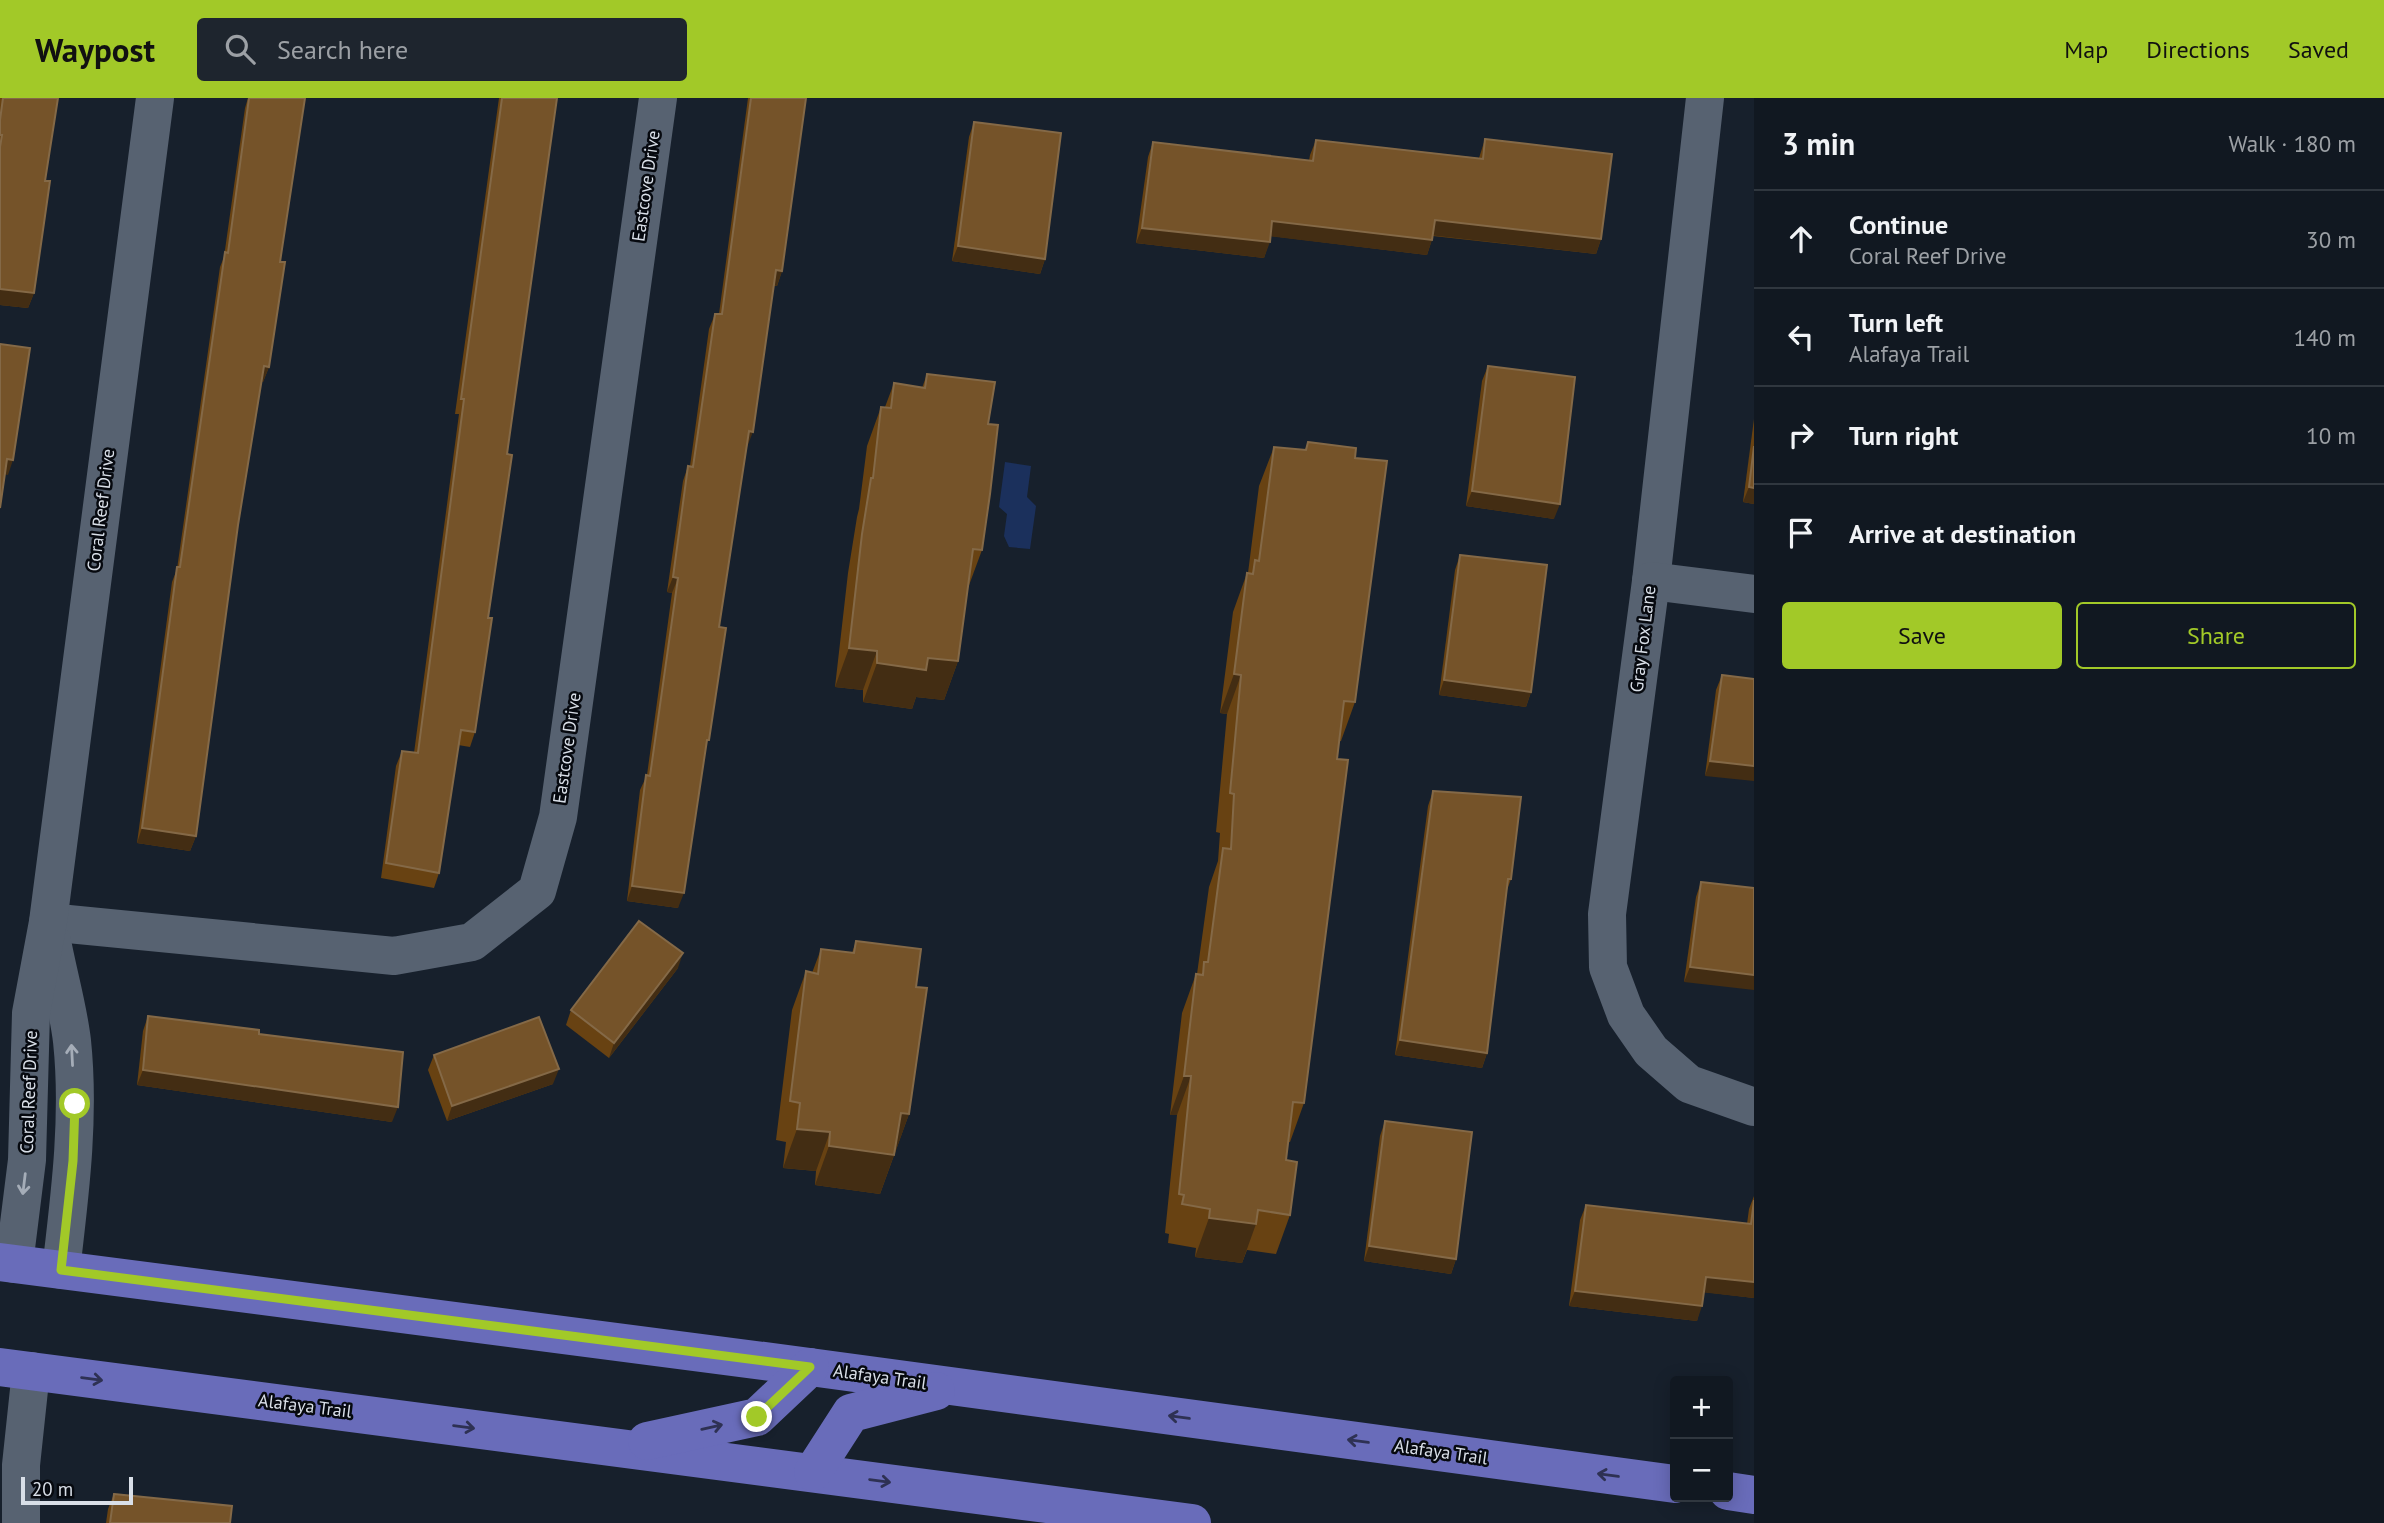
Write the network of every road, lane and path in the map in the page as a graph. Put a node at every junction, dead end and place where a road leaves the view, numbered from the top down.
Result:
1 (155, 98) edge
2 (659, 98) edge
3 (1704, 98) edge
4 (1651, 581) junction
5 (1754, 594) edge
6 (48, 922) junction
7 (1754, 1107) edge
8 (7, 1263) edge
9 (61, 1270) junction
10 (810, 1367) junction
11 (16, 1369) edge
12 (951, 1387) junction
13 (621, 1447) junction
14 (813, 1472) junction
15 (1670, 1483) edge
16 (1733, 1492) edge
17 (1754, 1495) edge
18 (21, 1523) edge
19 (1192, 1523) edge

1 - 6 street, Coral Reef Drive
2 - 6 street, Eastcove Drive
3 - 4 street, Gray Fox Lane
4 - 5 street
4 - 7 street, Gray Fox Lane
6 -> 8 street, Coral Reef Drive
9 -> 6 street, Coral Reef Drive
8 - 9 main road, Alafaya Trail
9 - 10 main road, Alafaya Trail
10 - 12 main road, Alafaya Trail
13 -> 10 main road
11 -> 13 main road, Alafaya Trail
11 - 18 street
12 - 14 main road
15 -> 12 main road, Alafaya Trail
13 - 14 main road, Alafaya Trail
14 -> 19 main road, Alafaya Trail
16 - 17 main road

